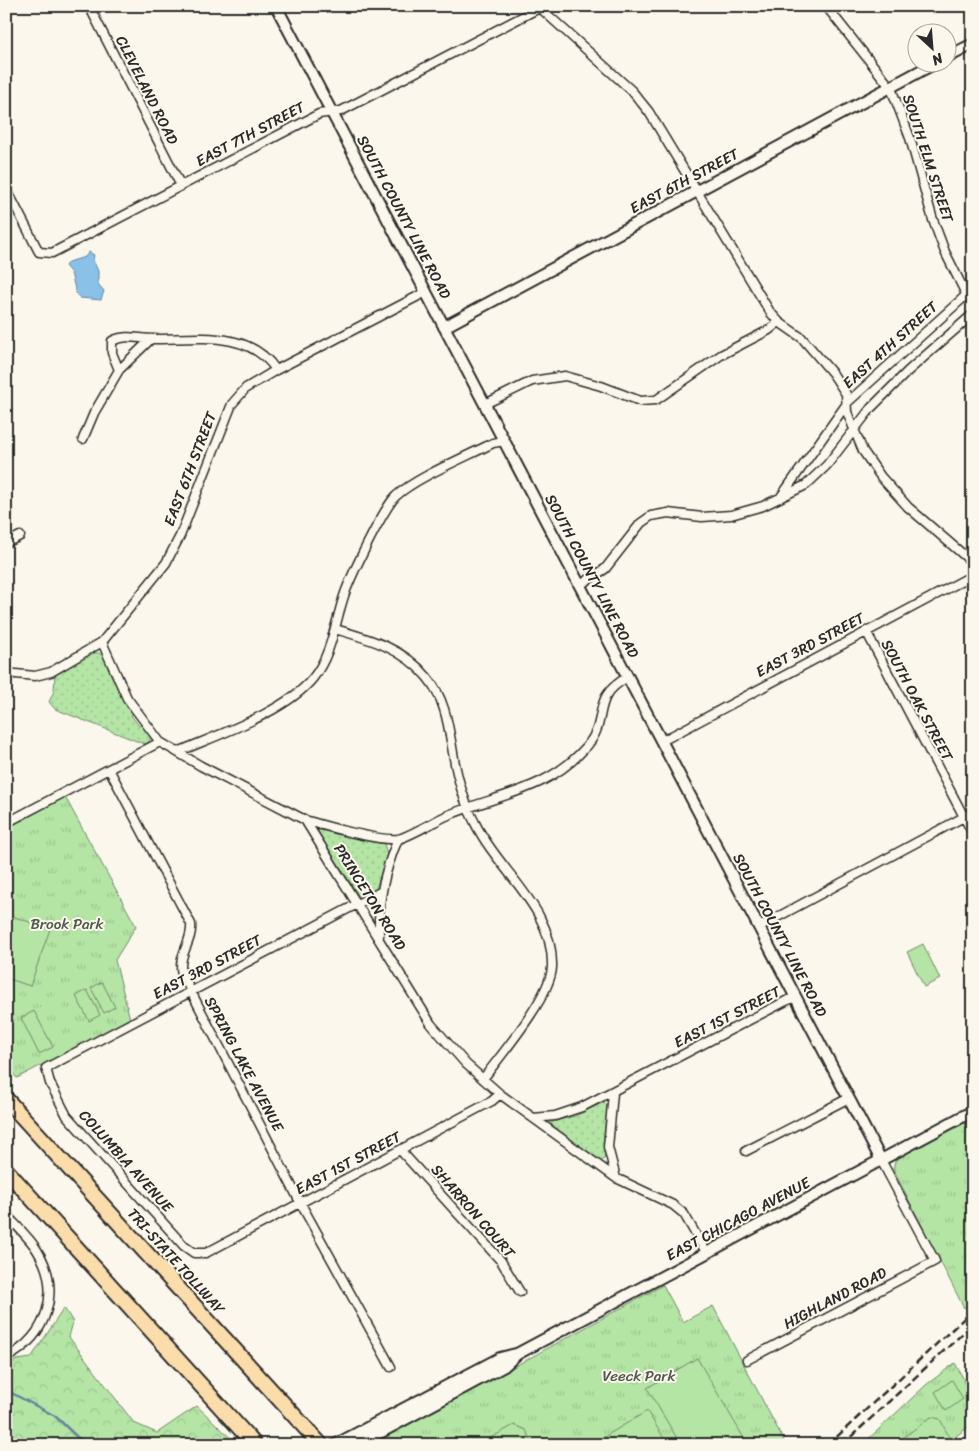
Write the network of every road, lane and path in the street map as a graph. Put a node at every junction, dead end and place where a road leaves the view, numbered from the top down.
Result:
1 (89, 6) edge
2 (276, 6) edge
3 (826, 6) edge
4 (540, 7) edge
5 (973, 44) edge
6 (956, 53) edge
7 (919, 72) edge
8 (891, 88) junction
9 (332, 112) junction
10 (181, 186) junction
11 (6, 188) edge
12 (698, 191) junction
13 (973, 289) edge
14 (426, 292) junction
15 (966, 294) junction
16 (973, 302) edge
17 (973, 314) edge
18 (779, 322) junction
19 (444, 326) junction
20 (151, 339) junction
21 (119, 370) junction
22 (276, 370) junction
23 (848, 402) junction
24 (485, 404) junction
25 (854, 431) junction
26 (83, 439) dead end
27 (504, 441) junction
28 (779, 500) junction
29 (20, 536) dead end
30 (6, 543) edge
31 (973, 563) edge
32 (973, 575) edge
33 (580, 586) junction
34 (335, 629) junction
35 (866, 631) junction
36 (102, 642) junction
37 (7, 674) edge
38 (628, 678) junction
39 (662, 741) junction
40 (160, 742) junction
41 (178, 752) junction
42 (109, 769) junction
43 (468, 807) junction
44 (973, 812) edge
45 (964, 817) junction
46 (305, 820) junction
47 (6, 823) edge
48 (973, 834) edge
49 (398, 839) junction
50 (380, 892) junction
51 (357, 904) junction
52 (759, 927) junction
53 (379, 938) junction
54 (190, 992) junction
55 (796, 998) junction
56 (46, 1068) joint
57 (483, 1079) junction
58 (612, 1093) junction
59 (500, 1094) junction
60 (849, 1098) junction
61 (6, 1099) edge
62 (973, 1111) edge
63 (534, 1118) junction
64 (401, 1151) junction
65 (746, 1151) dead end
66 (881, 1160) junction
67 (6, 1170) edge
68 (616, 1178) junction
69 (301, 1204) junction
70 (6, 1214) edge
71 (706, 1252) junction
72 (206, 1253) joint
73 (520, 1292) dead end
74 (6, 1358) edge
75 (747, 1360) dead end
76 (391, 1367) dead end
77 (356, 1441) edge
78 (255, 1445) edge
79 (321, 1445) edge
80 (334, 1445) edge

1 - 10 street, CLEVELAND ROAD
2 - 9 main road, SOUTH COUNTY LINE ROAD
3 - 8 street, SOUTH ELM STREET
4 - 9 street, EAST 7TH STREET
4 - 12 street
5 - 6 main road
7 - 8 main road, EAST 6TH STREET
8 - 12 main road, EAST 6TH STREET
8 - 15 street, SOUTH ELM STREET
9 - 10 street, EAST 7TH STREET
9 - 14 main road, SOUTH COUNTY LINE ROAD
10 - 11 street, EAST 7TH STREET
12 - 18 street
12 - 19 main road, EAST 6TH STREET
13 - 15 street, EAST 4TH STREET
14 - 19 main road, SOUTH COUNTY LINE ROAD
14 - 22 street, EAST 6TH STREET
15 - 16 street, SOUTH ELM STREET
15 - 23 street, EAST 4TH STREET
17 - 25 street, EAST 4TH STREET
18 - 23 street
18 - 24 street
19 - 24 main road, SOUTH COUNTY LINE ROAD
20 - 21 street
20 - 21 street
20 - 22 street
21 - 26 street
22 - 36 street, EAST 6TH STREET
23 - 25 street
23 - 28 street, EAST 4TH STREET
24 - 27 main road, SOUTH COUNTY LINE ROAD
25 - 28 street, EAST 4TH STREET
25 - 31 street
27 - 33 main road, SOUTH COUNTY LINE ROAD
27 - 34 street
28 - 33 street, EAST 4TH STREET
29 - 30 street
32 - 35 street, EAST 3RD STREET
33 - 38 main road, SOUTH COUNTY LINE ROAD
34 - 41 street
34 - 43 street
35 - 39 street, EAST 3RD STREET
35 - 45 street, SOUTH OAK STREET
36 - 37 street, EAST 6TH STREET
36 - 40 street
38 - 39 main road, SOUTH COUNTY LINE ROAD
38 - 43 street
39 - 52 main road, SOUTH COUNTY LINE ROAD
40 - 41 street
40 - 42 street
41 - 46 street
42 - 47 street
42 - 54 street, SPRING LAKE AVENUE
43 - 49 street
43 - 57 street
44 - 45 street
45 - 48 street, SOUTH OAK STREET
45 - 52 street
46 - 49 street
46 - 51 street, PRINCETON ROAD
49 - 50 street
50 - 51 street, EAST 3RD STREET
50 - 53 street
51 - 53 street, PRINCETON ROAD
51 - 54 street, EAST 3RD STREET
52 - 55 main road, SOUTH COUNTY LINE ROAD
53 - 57 street, PRINCETON ROAD
54 - 56 street, EAST 3RD STREET
54 - 69 street, SPRING LAKE AVENUE
55 - 58 street, EAST 1ST STREET
55 - 60 main road, SOUTH COUNTY LINE ROAD
56 - 72 street, COLUMBIA AVENUE
57 - 59 street, PRINCETON ROAD
58 - 63 street, EAST 1ST STREET
58 - 68 street
59 - 63 street, PRINCETON ROAD
59 - 64 street, EAST 1ST STREET
60 - 65 street
60 - 66 main road, SOUTH COUNTY LINE ROAD
61 - 79 highway, TRI-STATE TOLLWAY
62 - 66 main road, EAST CHICAGO AVENUE
63 - 68 street, PRINCETON ROAD
64 - 69 street, EAST 1ST STREET
64 - 73 street, SHARRON COURT
66 - 71 main road, EAST CHICAGO AVENUE
66 - 75 street, HIGHLAND ROAD
67 - 78 highway
68 - 71 street, PRINCETON ROAD
69 - 72 street, EAST 1ST STREET
69 - 76 street, SPRING LAKE AVENUE
70 - 74 street
71 - 77 main road, EAST CHICAGO AVENUE
77 - 80 main road, EAST CHICAGO AVENUE

